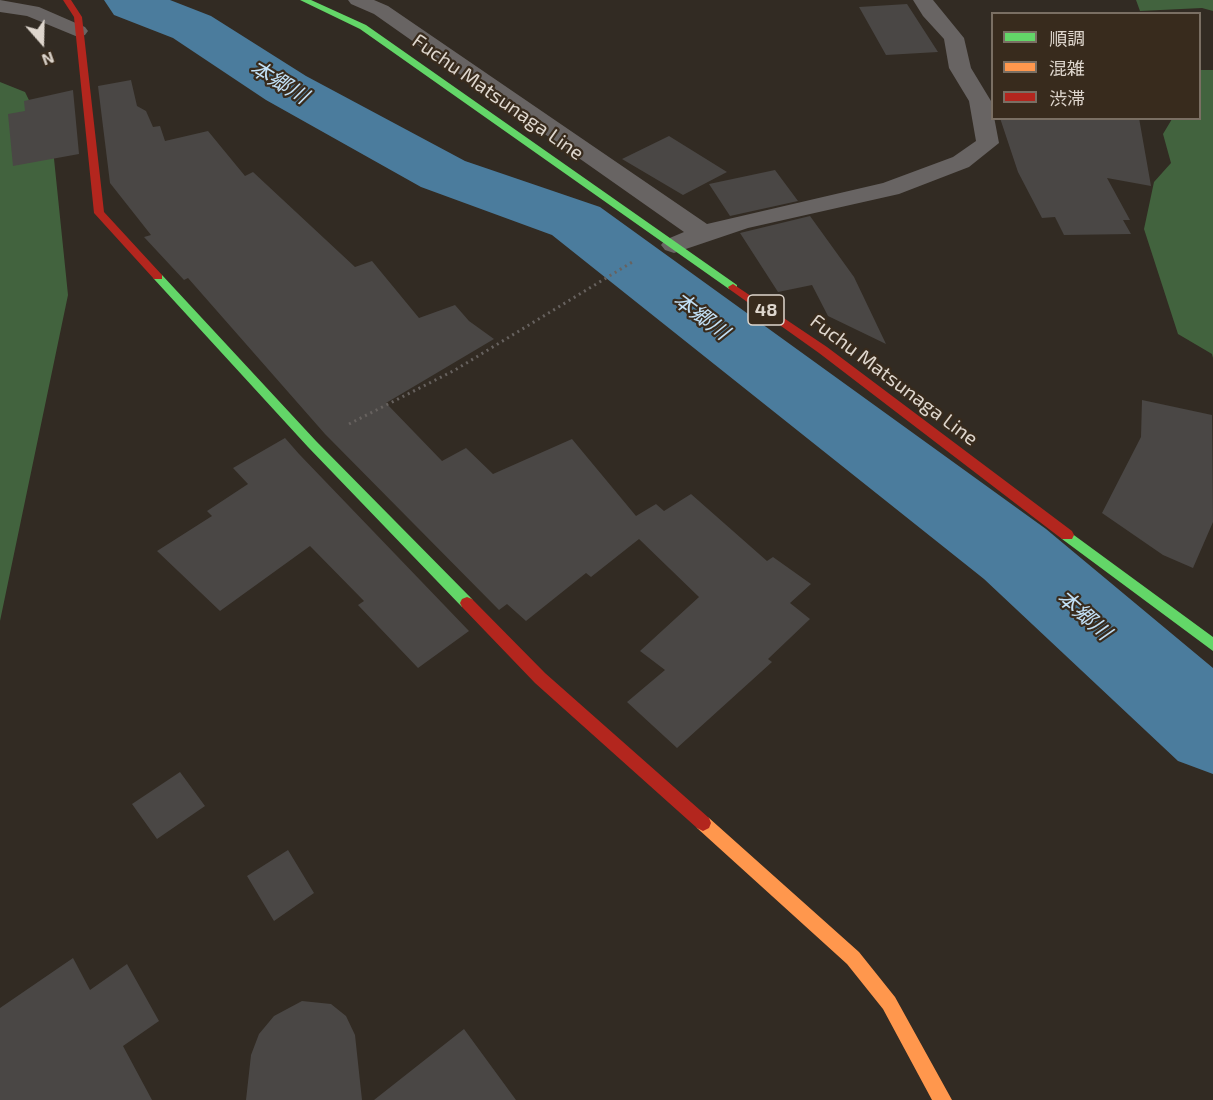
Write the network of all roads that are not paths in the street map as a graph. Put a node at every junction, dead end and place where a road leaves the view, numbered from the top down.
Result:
1 (67, 0) edge
2 (304, 0) edge
3 (358, 0) edge
4 (923, 0) edge
5 (0, 6) edge
6 (78, 31) junction
7 (703, 233) junction
8 (674, 245) junction
9 (1213, 645) edge
10 (942, 1100) edge

1 - 6 street
2 - 8 street, Fuchu Matsunaga Line / 48
3 - 7 street
4 - 7 street
5 - 6 street
6 - 10 street
7 - 8 street
8 - 9 street, Fuchu Matsunaga Line / 48

